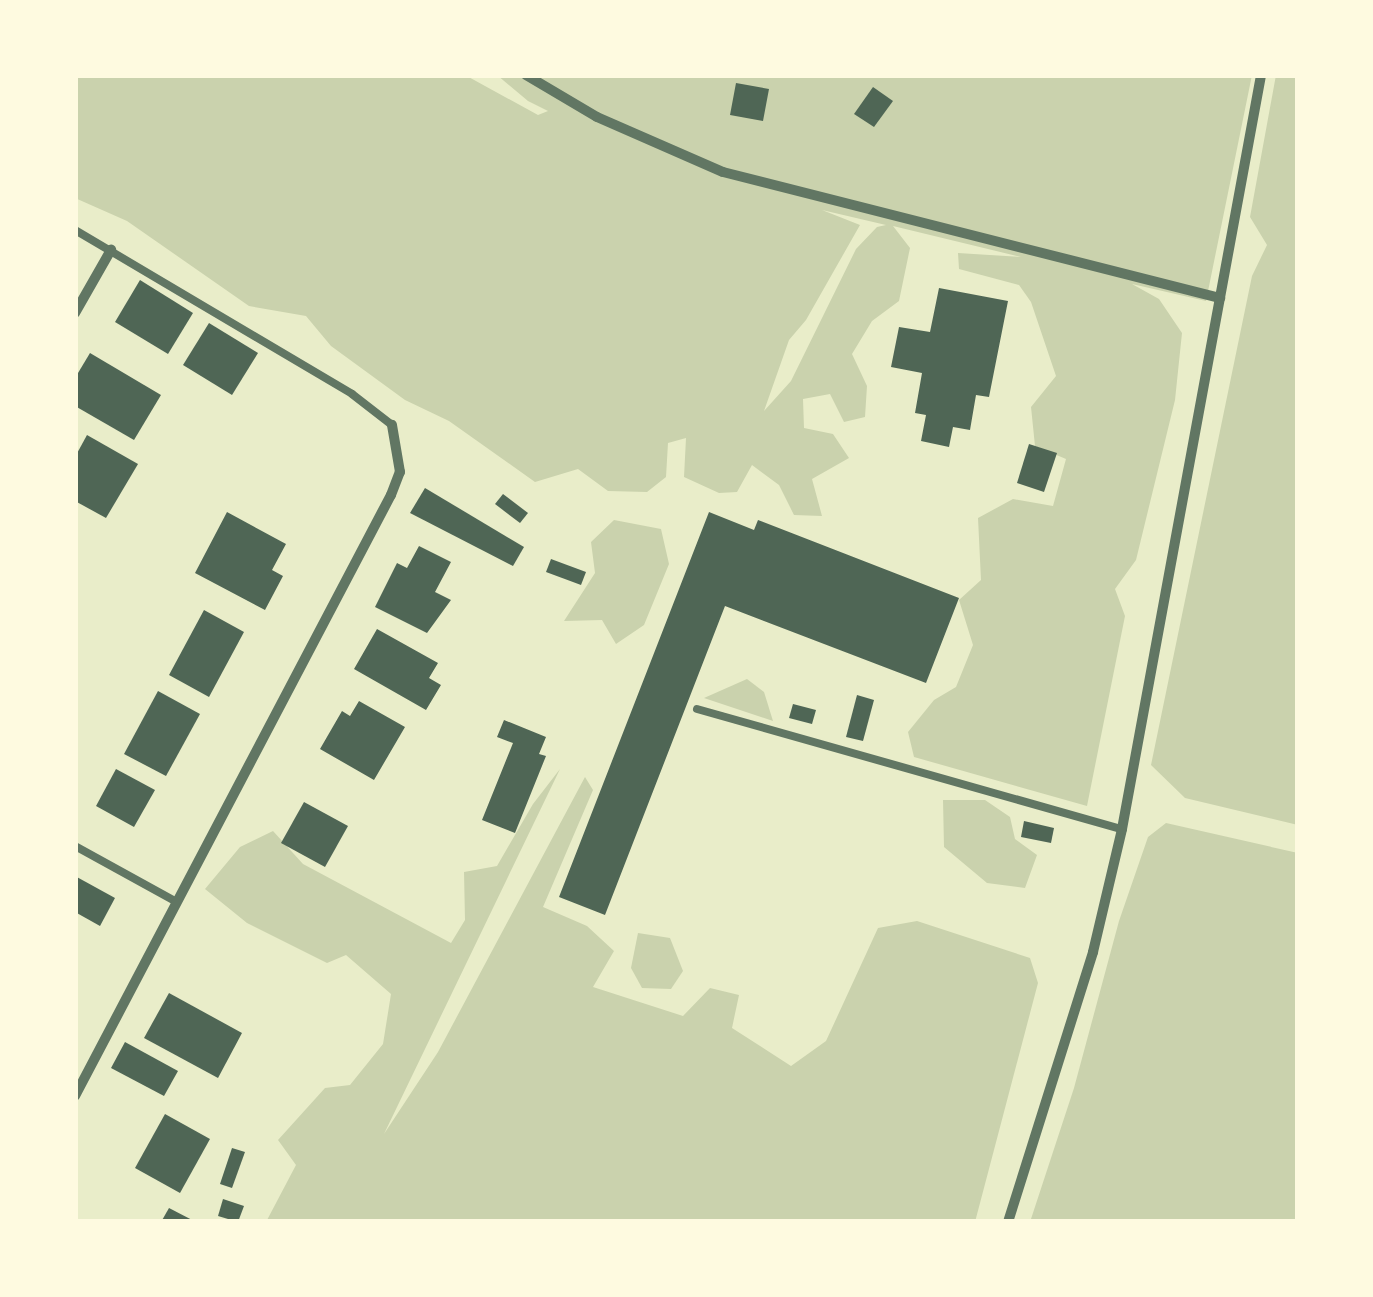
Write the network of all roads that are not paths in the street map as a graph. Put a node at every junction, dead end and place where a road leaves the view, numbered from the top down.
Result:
1 (526, 75) edge
2 (1261, 76) edge
3 (75, 230) edge
4 (111, 250) junction
5 (1220, 298) junction
6 (75, 313) edge
7 (392, 425) joint
8 (697, 709) dead end
9 (1122, 829) junction
10 (75, 846) edge
11 (175, 901) junction
12 (75, 1096) edge
13 (1008, 1222) edge

1 - 5 street
2 - 5 street
3 - 4 lane
4 - 6 street
4 - 7 lane
5 - 9 street
7 - 11 street
8 - 9 lane
9 - 13 street
10 - 11 lane
11 - 12 street

